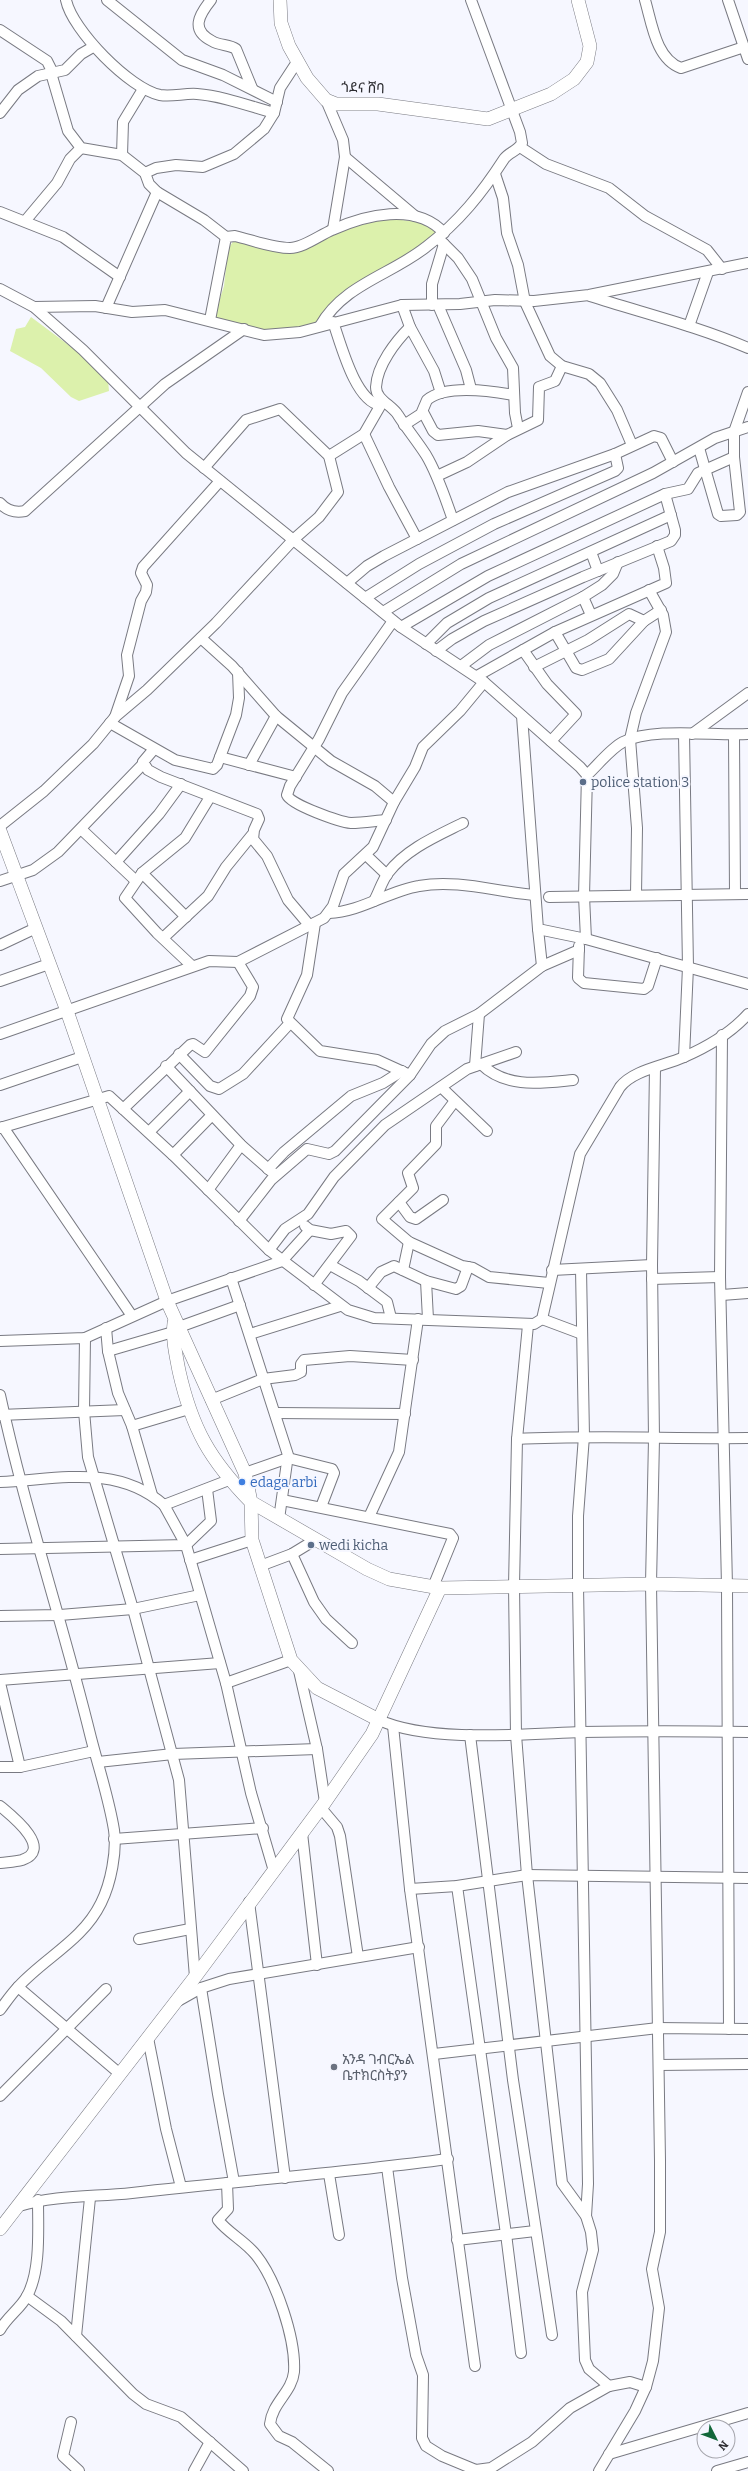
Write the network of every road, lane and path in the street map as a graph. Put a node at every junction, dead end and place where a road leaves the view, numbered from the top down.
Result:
1 (66, 0) edge
2 (211, 0) edge
3 (280, 0) edge
4 (471, 0) edge
5 (578, 0) edge
6 (645, 0) edge
7 (728, 0) edge
8 (111, 1) edge
9 (0, 30) edge
10 (93, 47) junction
11 (744, 47) junction
12 (748, 59) edge
13 (297, 62) junction
14 (51, 73) junction
15 (252, 88) junction
16 (143, 89) junction
17 (326, 100) junction
18 (277, 102) junction
19 (511, 111) junction
20 (0, 112) edge
21 (274, 113) junction
22 (520, 147) junction
23 (81, 148) junction
24 (122, 156) junction
25 (345, 157) junction
26 (145, 173) junction
27 (495, 174) junction
28 (157, 192) junction
29 (0, 212) edge
30 (415, 216) junction
31 (26, 220) junction
32 (333, 229) junction
33 (226, 237) junction
34 (442, 238) junction
35 (748, 263) edge
36 (722, 269) junction
37 (708, 272) junction
38 (120, 277) junction
39 (0, 289) edge
40 (589, 295) junction
41 (479, 302) junction
42 (524, 302) junction
43 (402, 305) junction
44 (435, 305) junction
45 (34, 307) junction
46 (106, 308) junction
47 (210, 320) junction
48 (333, 322) junction
49 (320, 326) junction
50 (690, 326) junction
51 (410, 327) junction
52 (244, 329) junction
53 (748, 348) edge
54 (562, 366) junction
55 (471, 389) junction
56 (748, 392) edge
57 (441, 393) junction
58 (514, 395) junction
59 (382, 403) junction
60 (139, 406) junction
61 (423, 412) junction
62 (404, 425) junction
63 (748, 427) edge
64 (518, 428) junction
65 (734, 432) junction
66 (364, 434) junction
67 (507, 435) junction
68 (632, 445) junction
69 (699, 448) junction
70 (615, 454) junction
71 (329, 456) junction
72 (734, 456) junction
73 (673, 462) junction
74 (204, 468) junction
75 (705, 468) junction
76 (437, 476) junction
77 (220, 481) junction
78 (665, 494) junction
79 (0, 503) edge
80 (671, 515) junction
81 (453, 520) junction
82 (294, 539) junction
83 (417, 539) junction
84 (657, 546) junction
85 (591, 552) junction
86 (618, 562) junction
87 (598, 570) junction
88 (347, 583) junction
89 (649, 590) junction
90 (583, 597) junction
91 (365, 598) junction
92 (661, 610) junction
93 (383, 612) junction
94 (591, 615) junction
95 (393, 620) junction
96 (644, 621) junction
97 (401, 627) junction
98 (555, 632) junction
99 (200, 638) junction
100 (426, 644) junction
101 (523, 650) junction
102 (436, 651) junction
103 (567, 651) junction
104 (460, 666) junction
105 (534, 667) junction
106 (238, 672) junction
107 (481, 679) junction
108 (748, 693) edge
109 (276, 716) junction
110 (522, 716) junction
111 (112, 720) junction
112 (688, 734) junction
113 (748, 734) edge
114 (734, 735) junction
115 (630, 739) junction
116 (551, 741) junction
117 (314, 748) junction
118 (154, 749) junction
119 (220, 757) junction
120 (143, 764) junction
121 (249, 765) junction
122 (587, 775) junction
123 (296, 777) junction
124 (181, 784) junction
125 (210, 797) junction
126 (394, 802) junction
127 (386, 820) junction
128 (463, 823) dead end
129 (0, 826) edge
130 (81, 829) junction
131 (0, 831) edge
132 (252, 835) junction
133 (366, 855) junction
134 (116, 862) junction
135 (17, 873) junction
136 (387, 875) junction
137 (139, 877) junction
138 (0, 881) edge
139 (735, 894) junction
140 (748, 894) edge
141 (535, 895) junction
142 (636, 895) junction
143 (584, 896) junction
144 (549, 897) dead end
145 (686, 897) junction
146 (374, 901) junction
147 (329, 913) junction
148 (186, 917) junction
149 (313, 925) junction
150 (36, 928) junction
151 (538, 929) junction
152 (163, 938) junction
153 (583, 938) junction
154 (0, 945) edge
155 (579, 950) junction
156 (657, 958) junction
157 (238, 962) junction
158 (49, 964) junction
159 (192, 966) junction
160 (542, 966) junction
161 (688, 967) junction
162 (0, 981) edge
163 (748, 984) edge
164 (67, 1011) junction
165 (478, 1014) junction
166 (748, 1014) edge
167 (290, 1023) junction
168 (0, 1034) edge
169 (722, 1035) junction
170 (516, 1052) dead end
171 (179, 1054) junction
172 (82, 1057) junction
173 (684, 1057) junction
174 (478, 1065) junction
175 (166, 1066) junction
176 (655, 1068) junction
177 (406, 1073) junction
178 (201, 1077) junction
179 (574, 1080) dead end
180 (0, 1085) edge
181 (441, 1087) junction
182 (189, 1090) junction
183 (97, 1100) junction
184 (454, 1102) junction
185 (123, 1109) junction
186 (373, 1113) junction
187 (212, 1115) junction
188 (385, 1125) junction
189 (2, 1128) edge
190 (487, 1131) dead end
191 (149, 1132) junction
192 (299, 1141) junction
193 (241, 1145) junction
194 (307, 1149) junction
195 (173, 1155) junction
196 (272, 1173) junction
197 (208, 1190) junction
198 (443, 1200) dead end
199 (399, 1202) junction
200 (239, 1221) junction
201 (298, 1221) junction
202 (310, 1230) junction
203 (409, 1242) junction
204 (268, 1250) junction
205 (282, 1261) junction
206 (330, 1265) junction
207 (652, 1265) junction
208 (468, 1267) junction
209 (581, 1269) junction
210 (404, 1270) junction
211 (552, 1270) junction
212 (720, 1276) junction
213 (231, 1278) junction
214 (652, 1279) junction
215 (426, 1281) junction
216 (549, 1283) junction
217 (314, 1285) junction
218 (368, 1288) junction
219 (748, 1293) edge
220 (722, 1295) junction
221 (167, 1301) junction
222 (240, 1305) junction
223 (340, 1306) junction
224 (132, 1316) junction
225 (391, 1318) junction
226 (423, 1319) junction
227 (542, 1319) junction
228 (528, 1325) junction
229 (175, 1326) junction
230 (106, 1328) junction
231 (250, 1334) junction
232 (582, 1334) junction
233 (85, 1338) junction
234 (0, 1341) edge
235 (108, 1351) junction
236 (414, 1360) junction
237 (263, 1379) junction
238 (0, 1395) edge
239 (211, 1400) junction
240 (189, 1409) junction
241 (125, 1410) junction
242 (84, 1411) junction
243 (275, 1413) junction
244 (2, 1414) edge
245 (405, 1414) junction
246 (132, 1426) junction
247 (584, 1436) junction
248 (723, 1438) junction
249 (748, 1438) edge
250 (517, 1439) junction
251 (654, 1439) junction
252 (288, 1458) junction
253 (245, 1473) junction
254 (93, 1476) junction
255 (229, 1480) junction
256 (21, 1481) junction
257 (0, 1482) edge
258 (207, 1489) junction
259 (152, 1496) junction
260 (282, 1500) junction
261 (251, 1502) junction
262 (164, 1505) junction
263 (321, 1507) junction
264 (369, 1517) junction
265 (279, 1520) junction
266 (252, 1540) junction
267 (315, 1540) junction
268 (114, 1545) junction
269 (186, 1545) junction
270 (40, 1548) junction
271 (0, 1549) edge
272 (292, 1554) junction
273 (190, 1560) junction
274 (260, 1566) junction
275 (651, 1584) junction
276 (514, 1586) junction
277 (578, 1586) junction
278 (727, 1586) junction
279 (748, 1586) edge
280 (436, 1588) junction
281 (200, 1595) junction
282 (133, 1609) junction
283 (60, 1615) junction
284 (0, 1616) edge
285 (352, 1643) dead end
286 (291, 1660) junction
287 (220, 1662) junction
288 (150, 1670) junction
289 (299, 1671) junction
290 (76, 1675) junction
291 (0, 1681) edge
292 (226, 1683) junction
293 (379, 1720) junction
294 (393, 1726) junction
295 (654, 1731) junction
296 (581, 1732) junction
297 (727, 1732) junction
298 (748, 1732) edge
299 (470, 1735) junction
300 (516, 1735) junction
301 (317, 1749) junction
302 (240, 1750) junction
303 (94, 1751) junction
304 (173, 1754) junction
305 (98, 1762) junction
306 (0, 1766) edge
307 (20, 1767) junction
308 (323, 1805) junction
309 (0, 1806) edge
310 (263, 1828) junction
311 (302, 1833) junction
312 (184, 1835) junction
313 (114, 1839) junction
314 (0, 1862) edge
315 (274, 1871) junction
316 (527, 1874) junction
317 (584, 1875) junction
318 (656, 1876) junction
319 (729, 1878) junction
320 (748, 1878) edge
321 (487, 1880) junction
322 (457, 1886) junction
323 (410, 1889) junction
324 (249, 1902) junction
325 (190, 1929) junction
326 (139, 1939) dead end
327 (419, 1947) junction
328 (358, 1957) junction
329 (317, 1965) junction
330 (257, 1974) junction
331 (198, 1982) junction
332 (18, 1987) junction
333 (106, 1989) dead end
334 (0, 2010) edge
335 (65, 2028) junction
336 (658, 2028) junction
337 (729, 2029) junction
338 (748, 2029) edge
339 (585, 2036) junction
340 (148, 2038) junction
341 (547, 2039) junction
342 (508, 2046) junction
343 (479, 2050) junction
344 (434, 2054) junction
345 (748, 2064) edge
346 (659, 2065) junction
347 (120, 2074) junction
348 (0, 2096) edge
349 (448, 2160) junction
350 (386, 2167) junction
351 (329, 2174) junction
352 (285, 2178) junction
353 (230, 2183) junction
354 (181, 2187) junction
355 (90, 2198) junction
356 (38, 2200) junction
357 (18, 2206) junction
358 (586, 2216) junction
359 (0, 2229) edge
360 (535, 2231) junction
361 (506, 2234) junction
362 (339, 2235) dead end
363 (457, 2240) junction
364 (27, 2296) junction
365 (3, 2317) edge
366 (0, 2330) edge
367 (552, 2335) dead end
368 (76, 2336) junction
369 (520, 2353) dead end
370 (475, 2366) dead end
371 (609, 2386) junction
372 (646, 2387) junction
373 (748, 2413) edge
374 (71, 2422) dead end
375 (210, 2442) junction
376 (609, 2454) junction
377 (748, 2462) edge
378 (238, 2469) edge
379 (79, 2471) edge
380 (194, 2471) edge
381 (328, 2471) edge
382 (599, 2471) edge
383 (717, 2471) edge

1 - 10 street
2 - 15 street
3 - 13 street, ጎደና ሸባ
4 - 19 street
5 - 19 street
6 - 11 street
7 - 11 street
8 - 15 street
9 - 14 street
10 - 14 street
10 - 16 street
11 - 12 street
13 - 17 street, ጎደና ሸባ
13 - 18 street
14 - 20 street
14 - 23 street
15 - 18 street
16 - 21 street
16 - 24 street
17 - 19 street, ጎደና ሸባ
17 - 25 street
18 - 21 street
19 - 22 street
21 - 26 street
22 - 27 street
22 - 36 street
23 - 24 street
23 - 31 street
24 - 26 street
25 - 30 street
25 - 32 street
26 - 28 street
27 - 34 street
27 - 42 street
28 - 33 street
28 - 38 street
29 - 31 street
30 - 32 street
30 - 34 street
31 - 38 street
32 - 33 street
33 - 47 street
34 - 41 street
34 - 44 street
34 - 49 street
35 - 36 street
36 - 37 street
37 - 40 street
37 - 50 street
38 - 46 street
39 - 45 street
40 - 42 street
40 - 50 street
41 - 42 street
41 - 44 street
41 - 58 street
42 - 54 street
43 - 44 street
43 - 48 street
43 - 51 street
44 - 55 street
45 - 46 street
45 - 60 street
46 - 47 street
47 - 52 street
48 - 49 street
48 - 59 street
49 - 52 street
50 - 53 street
51 - 57 street
51 - 59 street
52 - 60 street
54 - 64 street
54 - 68 street
55 - 57 street
55 - 58 street
56 - 65 street
57 - 61 street
58 - 64 street
59 - 62 street
59 - 66 street
60 - 74 street
60 - 79 street
61 - 62 street
61 - 67 street
62 - 76 street
63 - 65 street
64 - 67 street
65 - 69 street
65 - 72 street
66 - 71 street
66 - 83 street
67 - 76 street
68 - 70 street
68 - 73 street
69 - 73 street
69 - 75 street
70 - 81 street
70 - 91 street
71 - 74 street
71 - 82 street
72 - 75 street
72 - 75 street
73 - 93 street
74 - 77 street
75 - 78 street
76 - 81 street
77 - 82 street
77 - 111 street
78 - 80 street
78 - 97 street
80 - 84 street
80 - 85 street
81 - 83 street
82 - 88 street
82 - 99 street
83 - 88 street
84 - 86 street
84 - 89 street
85 - 87 street
85 - 100 street
86 - 87 street
86 - 90 street
87 - 102 street
88 - 91 street
89 - 92 street
89 - 94 street
90 - 94 street
90 - 104 street
91 - 93 street
92 - 96 street
92 - 115 street
93 - 95 street
94 - 98 street
95 - 97 street
95 - 117 street
96 - 103 street
96 - 103 street
97 - 100 street
98 - 101 street
98 - 103 street
99 - 106 street
99 - 111 street
100 - 102 street
101 - 105 street
101 - 107 street
102 - 104 street
103 - 105 street
104 - 107 street
105 - 116 street
106 - 109 street
106 - 119 street
107 - 110 street
107 - 126 street
108 - 112 street
109 - 117 street
109 - 121 street
110 - 116 street
110 - 141 street
111 - 118 street
111 - 129 street
112 - 114 street
112 - 115 street
112 - 145 street
113 - 114 street
114 - 139 street
115 - 122 street
115 - 142 street
116 - 122 street
117 - 123 street
117 - 126 street
118 - 119 street
118 - 120 street
119 - 121 street
120 - 124 street
120 - 130 street
121 - 123 street
122 - 143 street
123 - 127 street
124 - 125 street
124 - 134 street
125 - 132 street
125 - 137 street
126 - 127 street
127 - 133 street
128 - 136 street
130 - 134 street
130 - 135 street
131 - 135 street
132 - 148 street
132 - 149 street
133 - 136 street
133 - 147 street
134 - 137 street
135 - 138 street
135 - 150 street
136 - 146 street
137 - 148 street
137 - 152 street
139 - 140 street
139 - 145 street
141 - 146 street
141 - 151 street
142 - 143 street
142 - 145 street
143 - 144 street
143 - 153 street
145 - 161 street
146 - 147 street
147 - 149 street
148 - 152 street
149 - 157 street
149 - 167 street
150 - 154 street
150 - 158 street
151 - 153 street
151 - 160 street
152 - 159 street
153 - 155 street
153 - 156 street
155 - 156 street
155 - 160 street
156 - 161 street
157 - 159 street
157 - 171 street
158 - 162 street
158 - 164 street
159 - 164 street
160 - 165 street
161 - 163 street
161 - 173 street
164 - 168 street
164 - 172 street
165 - 174 street
165 - 177 street
166 - 169 street
167 - 177 street
167 - 178 street
169 - 173 street
169 - 212 street
170 - 174 street
171 - 175 street
171 - 178 street
172 - 180 street
172 - 183 street
173 - 176 street
174 - 179 street
174 - 181 street
175 - 182 street
175 - 185 street
176 - 207 street
176 - 211 street
177 - 186 street
177 - 192 street
178 - 182 street
181 - 184 street
181 - 188 street
182 - 187 street
182 - 191 street
183 - 185 street
183 - 189 street
183 - 221 street
184 - 190 street
184 - 199 street
185 - 191 street
186 - 188 street
186 - 194 street
187 - 193 street
187 - 195 street
188 - 201 street
189 - 224 street
191 - 195 street
192 - 194 street
192 - 196 street
193 - 196 street
193 - 197 street
194 - 196 street
195 - 197 street
196 - 200 street
197 - 200 street
198 - 199 street
199 - 203 street
200 - 204 street
201 - 202 street
201 - 204 street
202 - 205 street
202 - 206 street
203 - 208 street
203 - 210 street
204 - 205 street
205 - 213 street
205 - 217 street
206 - 217 street
206 - 218 street
207 - 209 street
207 - 214 street
208 - 215 street
208 - 216 street
209 - 211 street
209 - 232 street
210 - 215 street
210 - 218 street
211 - 216 street
212 - 214 street
212 - 220 street
213 - 221 street
213 - 222 street
214 - 251 street
215 - 226 street
216 - 227 street
217 - 223 street
218 - 225 street
219 - 220 street
220 - 248 street
221 - 224 street
221 - 229 street
222 - 229 street
222 - 231 street
223 - 225 street
223 - 231 street
224 - 230 street
225 - 226 street
226 - 228 street
226 - 236 street
227 - 228 street
227 - 232 street
228 - 250 street
229 - 235 street
229 - 239 street
229 - 240 street
230 - 233 street
230 - 235 street
231 - 237 street
232 - 247 street
233 - 234 street
233 - 242 street
235 - 241 street
236 - 237 street
236 - 245 street
237 - 239 street
237 - 243 street
238 - 244 street
239 - 253 street
240 - 246 street
240 - 255 street
241 - 242 street
241 - 246 street
242 - 244 street
242 - 254 street
243 - 245 street
243 - 252 street
244 - 256 street
245 - 264 street
246 - 259 street
247 - 250 street
247 - 251 street
247 - 277 street
248 - 249 street
248 - 251 street
248 - 278 street
250 - 276 street
251 - 275 street
252 - 253 street
252 - 260 street
252 - 263 street
253 - 261 street
254 - 256 street
254 - 259 street
254 - 268 street
255 - 258 street
255 - 261 street
256 - 257 street
256 - 270 street
258 - 262 street
258 - 269 street
259 - 262 street
260 - 263 street
260 - 265 street
261 - 265 street
261 - 266 street
262 - 269 street
263 - 264 street
264 - 280 street
265 - 267 street
266 - 273 street
266 - 274 street
267 - 272 street
267 - 280 street
268 - 269 street
268 - 270 street
268 - 282 street
269 - 273 street
270 - 271 street
270 - 283 street
272 - 274 street
272 - 285 street
273 - 281 street
274 - 286 street
275 - 277 street
275 - 278 street
275 - 295 street
276 - 277 street
276 - 280 street
276 - 300 street
277 - 296 street
278 - 279 street
278 - 297 street
280 - 293 street
281 - 282 street
281 - 287 street
282 - 283 street
282 - 288 street
283 - 284 street
283 - 290 street
286 - 289 street
286 - 292 street
287 - 288 street
287 - 292 street
288 - 290 street
288 - 304 street
289 - 293 street
289 - 301 street
290 - 291 street
290 - 303 street
291 - 307 street
292 - 302 street
293 - 294 street
293 - 308 street
294 - 299 street
294 - 323 street
295 - 296 street
295 - 297 street
295 - 318 street
296 - 300 street
296 - 317 street
297 - 298 street
297 - 319 street
299 - 300 street
299 - 321 street
300 - 316 street
301 - 302 street
301 - 308 street
302 - 304 street
302 - 310 street
303 - 305 street
303 - 307 street
304 - 305 street
304 - 312 street
305 - 313 street
306 - 307 street
308 - 311 street
308 - 328 street
309 - 314 street
310 - 312 street
310 - 315 street
311 - 315 street
311 - 329 street
312 - 313 street
312 - 325 street
313 - 332 street
315 - 324 street
316 - 317 street
316 - 321 street
316 - 341 street
317 - 318 street
317 - 339 street
318 - 319 street
318 - 336 street
319 - 320 street
319 - 337 street
321 - 322 street
321 - 342 street
322 - 323 street
322 - 343 street
323 - 327 street
324 - 330 street
324 - 331 street
325 - 326 street
325 - 331 street
327 - 328 street
327 - 344 street
328 - 329 street
329 - 330 street
330 - 331 street
330 - 352 street
331 - 340 street
331 - 353 street
332 - 334 street
332 - 335 street
333 - 335 street
335 - 347 street
335 - 348 street
336 - 337 street
336 - 339 street
336 - 346 street
337 - 338 street
339 - 341 street
339 - 358 street
340 - 347 street
340 - 354 street
341 - 342 street
341 - 358 street
342 - 343 street
342 - 360 street
343 - 344 street
343 - 361 street
344 - 349 street
345 - 346 street
346 - 372 street
347 - 357 street
349 - 350 street
349 - 363 street
350 - 351 street
350 - 371 street
351 - 352 street
351 - 362 street
352 - 353 street
353 - 354 street
353 - 381 street
354 - 355 street
355 - 356 street
355 - 368 street
356 - 357 street
356 - 364 street
357 - 359 street
358 - 371 street
360 - 361 street
360 - 367 street
361 - 363 street
361 - 369 street
363 - 370 street
364 - 365 street
364 - 368 street
365 - 366 street
368 - 375 street
371 - 372 street
372 - 376 street
373 - 376 street
374 - 379 street
375 - 378 street
375 - 380 street
376 - 382 street
377 - 383 street

